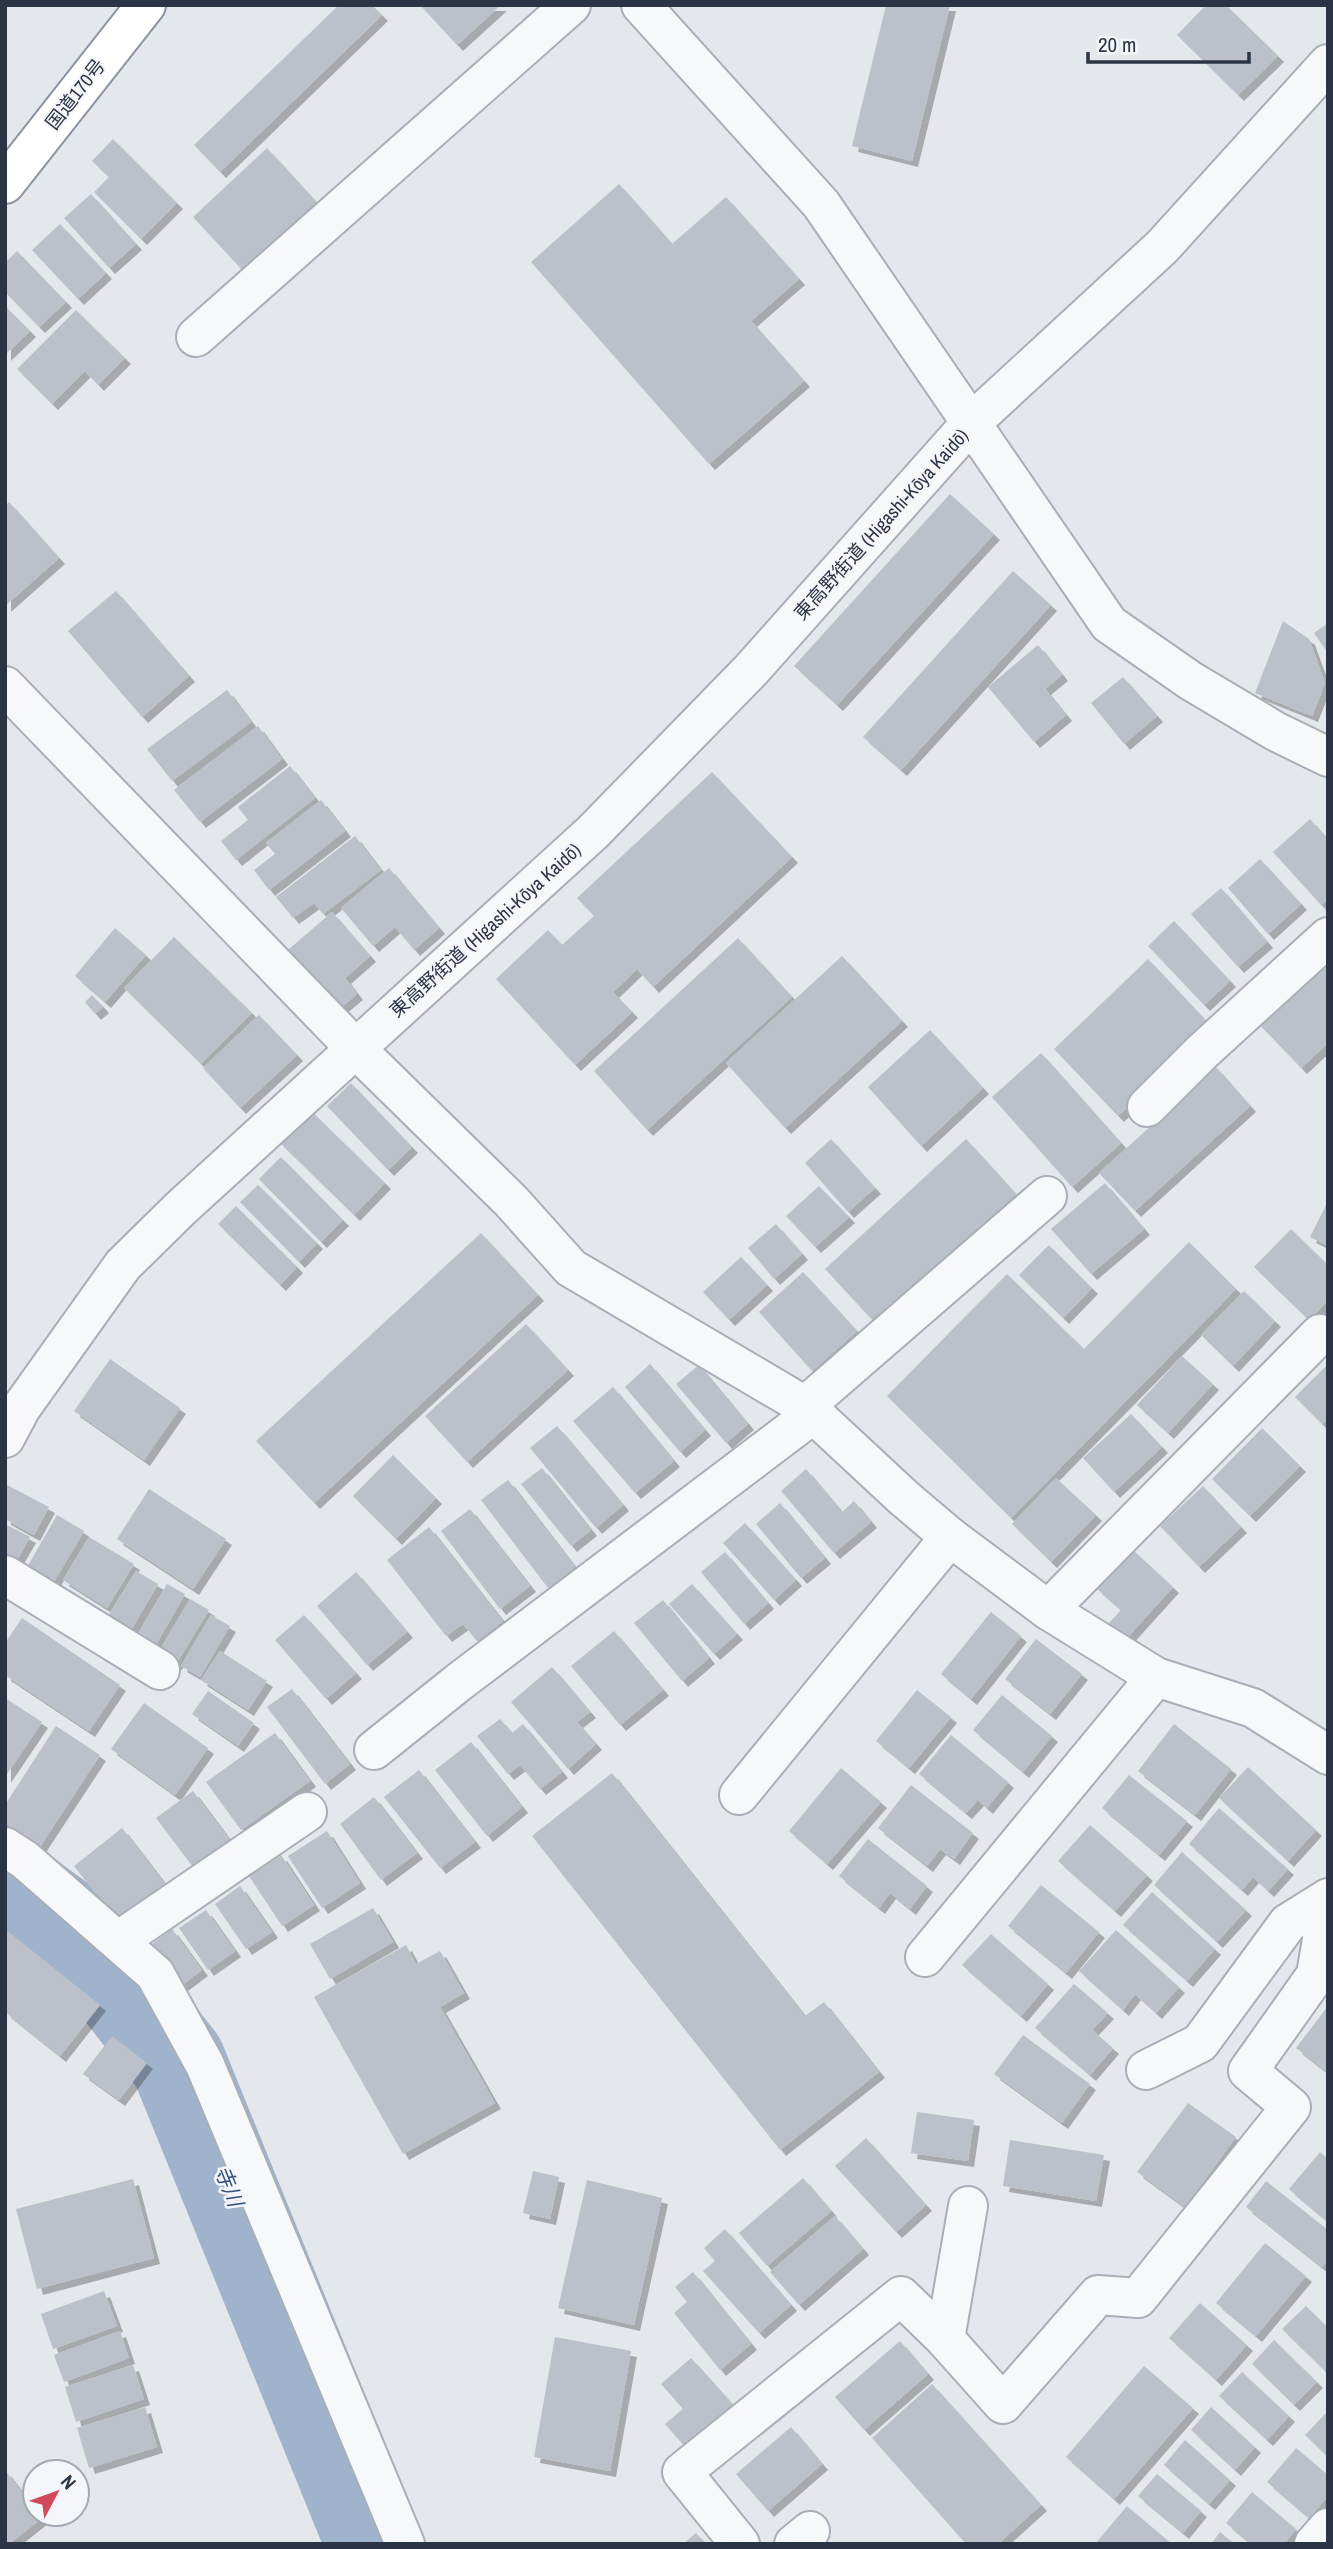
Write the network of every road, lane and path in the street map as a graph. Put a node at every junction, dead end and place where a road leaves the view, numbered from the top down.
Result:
1 (146, 5) edge
2 (571, 5) edge
3 (641, 5) edge
4 (1328, 64) edge
5 (5, 184) edge
6 (196, 337) dead end
7 (971, 423) junction
8 (5, 686) edge
9 (1328, 757) edge
10 (1328, 937) edge
11 (356, 1049) junction
12 (1147, 1107) dead end
13 (1047, 1196) dead end
14 (1320, 1334) dead end
15 (809, 1410) junction
16 (5, 1438) edge
17 (950, 1537) junction
18 (5, 1574) edge
19 (1048, 1610) junction
20 (160, 1670) dead end
21 (1156, 1677) junction
22 (374, 1750) dead end
23 (1328, 1755) edge
24 (739, 1795) dead end
25 (307, 1812) dead end
26 (5, 1847) edge
27 (1328, 1898) edge
28 (1328, 1904) edge
29 (118, 1941) junction
30 (925, 1957) dead end
31 (1146, 2070) dead end
32 (968, 2206) dead end
33 (944, 2339) junction
34 (1328, 2528) edge
35 (405, 2544) edge
36 (740, 2544) edge
37 (1314, 2544) edge

1 - 5 highway, 国道170号
2 - 6 street
3 - 7 street
4 - 7 street, 東高野街道 (Higashi-Kōya Kaidō)
7 - 9 street
7 - 11 street, 東高野街道 (Higashi-Kōya Kaidō)
8 - 11 street
10 - 12 street
11 - 15 street
11 - 16 street, 東高野街道 (Higashi-Kōya Kaidō)
13 - 15 street
14 - 19 street
15 - 17 street
15 - 22 street
17 - 19 street
17 - 24 street
18 - 20 street
19 - 21 street
21 - 23 street
21 - 30 street
25 - 29 street
26 - 29 street
27 - 31 street
28 - 33 street
29 - 35 street
32 - 33 street
33 - 36 street
34 - 37 street

